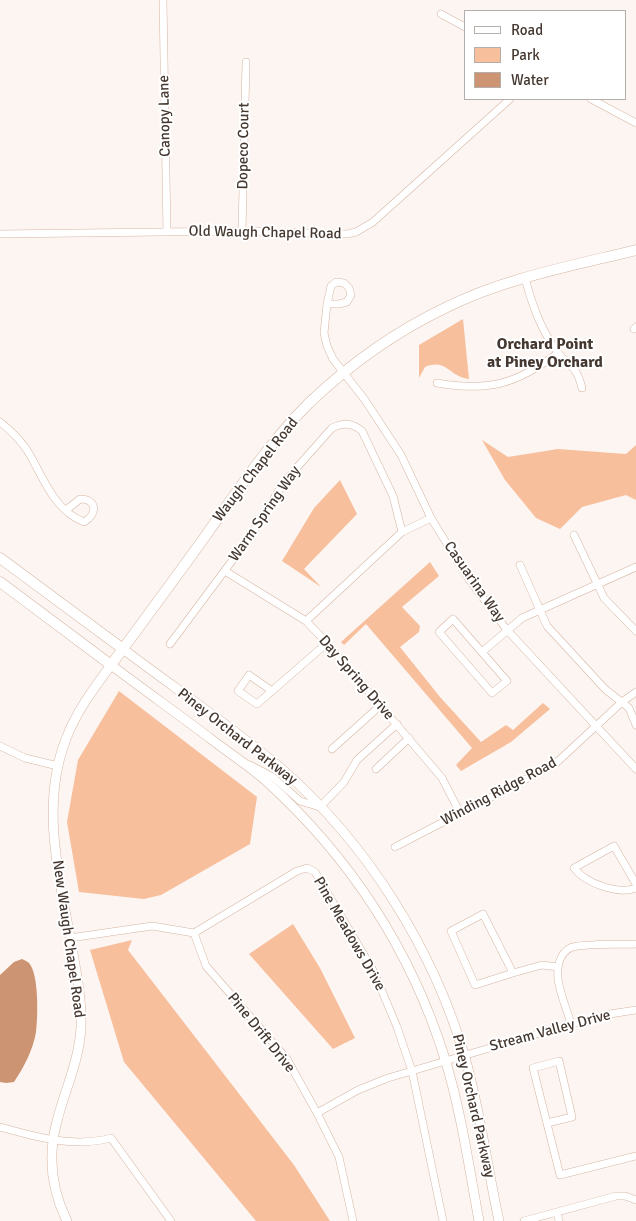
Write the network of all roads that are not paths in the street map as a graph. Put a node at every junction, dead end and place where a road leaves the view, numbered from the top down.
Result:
1 (164, 0) edge
2 (441, 14) dead end
3 (464, 26) edge
4 (246, 62) dead end
5 (509, 100) edge
6 (593, 100) edge
7 (636, 123) edge
8 (242, 231) junction
9 (167, 232) junction
10 (0, 234) edge
11 (636, 250) edge
12 (525, 278) junction
13 (327, 304) dead end
14 (558, 353) junction
15 (344, 372) junction
16 (437, 383) dead end
17 (582, 388) dead end
18 (0, 422) edge
19 (66, 510) dead end
20 (431, 518) junction
21 (402, 532) junction
22 (574, 535) dead end
23 (0, 558) edge
24 (520, 566) dead end
25 (634, 568) edge
26 (225, 571) junction
27 (636, 578) edge
28 (0, 582) edge
29 (598, 585) junction
30 (540, 611) junction
31 (306, 622) junction
32 (507, 630) junction
33 (636, 631) edge
34 (327, 643) junction
35 (170, 644) dead end
36 (123, 649) junction
37 (482, 652) junction
38 (111, 665) junction
39 (272, 691) junction
40 (636, 692) edge
41 (622, 702) junction
42 (381, 705) junction
43 (397, 724) junction
44 (636, 724) edge
45 (596, 726) junction
46 (409, 738) junction
47 (0, 746) edge
48 (332, 749) dead end
49 (243, 762) junction
50 (58, 766) junction
51 (636, 768) edge
52 (376, 769) dead end
53 (320, 807) junction
54 (460, 813) junction
55 (395, 847) dead end
56 (636, 884) edge
57 (636, 888) edge
58 (194, 933) junction
59 (70, 938) junction
60 (636, 944) edge
61 (558, 967) junction
62 (513, 973) junction
63 (636, 1010) edge
64 (571, 1024) junction
65 (464, 1054) junction
66 (445, 1060) junction
67 (412, 1071) junction
68 (317, 1113) junction
69 (547, 1123) junction
70 (0, 1128) edge
71 (53, 1139) junction
72 (636, 1156) edge
73 (636, 1200) edge
74 (557, 1212) junction
75 (67, 1221) edge
76 (171, 1221) edge
77 (353, 1221) edge
78 (443, 1221) edge
79 (479, 1221) edge
80 (499, 1221) edge
81 (524, 1221) edge
82 (559, 1221) edge

1 - 9 street, Canopy Lane
2 - 3 street
4 - 8 street, Dopeco Court
5 - 8 street, Old Waugh Chapel Road
6 - 7 street
8 - 9 street, Old Waugh Chapel Road
9 - 10 street, Old Waugh Chapel Road
11 - 12 main road, Waugh Chapel Road
12 - 14 street
12 - 15 main road, Waugh Chapel Road
13 - 15 street, Casuarina Way
14 - 16 street
14 - 17 street
15 - 20 street, Casuarina Way
15 - 36 main road, Waugh Chapel Road
18 - 19 street
20 - 21 street
20 - 32 street, Casuarina Way
21 - 26 street, Warm Spring Way
21 - 31 street
22 - 29 street
23 - 36 main road, Piney Orchard Parkway
24 - 30 street
25 - 27 street
25 - 29 street
26 - 31 street, Day Spring Drive
26 - 35 street, Warm Spring Way
28 - 38 main road, Piney Orchard Parkway
29 - 30 street
29 - 33 street
30 - 32 street
30 - 41 street
31 - 34 street, Day Spring Drive
32 - 37 street
32 - 45 street, Casuarina Way
34 - 39 street
34 - 42 street, Day Spring Drive
36 - 38 main road, Waugh Chapel Road
36 - 53 street, Piney Orchard Parkway
37 - 37 street
38 - 49 street, Piney Orchard Parkway
38 - 50 street, New Waugh Chapel Road
39 - 39 street
40 - 41 street, Winding Ridge Road
41 - 44 street
41 - 45 street, Winding Ridge Road
42 - 43 street, Day Spring Drive
42 - 48 street
43 - 46 street, Day Spring Drive
43 - 53 street
45 - 51 street, Casuarina Way
45 - 54 street, Winding Ridge Road
46 - 52 street
46 - 54 street, Day Spring Drive
47 - 50 street
49 - 53 street
49 - 66 street, Piney Orchard Parkway
50 - 59 street, New Waugh Chapel Road
53 - 65 street, Piney Orchard Parkway
54 - 55 street, Winding Ridge Road
56 - 57 street
58 - 59 street
58 - 67 street, Pine Meadows Drive
58 - 68 street, Pine Drift Drive
59 - 71 street, New Waugh Chapel Road
60 - 61 street
61 - 62 street
61 - 64 street
62 - 62 street
63 - 64 street, Stream Valley Drive
64 - 65 street, Stream Valley Drive
65 - 66 street, Stream Valley Drive
65 - 80 street, Piney Orchard Parkway
66 - 67 street, Stream Valley Drive
66 - 79 street, Piney Orchard Parkway
67 - 68 street, Stream Valley Drive
67 - 78 street, Pine Meadows Drive
68 - 77 street, Pine Drift Drive
69 - 69 street
69 - 72 street
70 - 71 street
71 - 75 street, New Waugh Chapel Road
71 - 76 street
73 - 74 street
74 - 81 street
74 - 82 street

